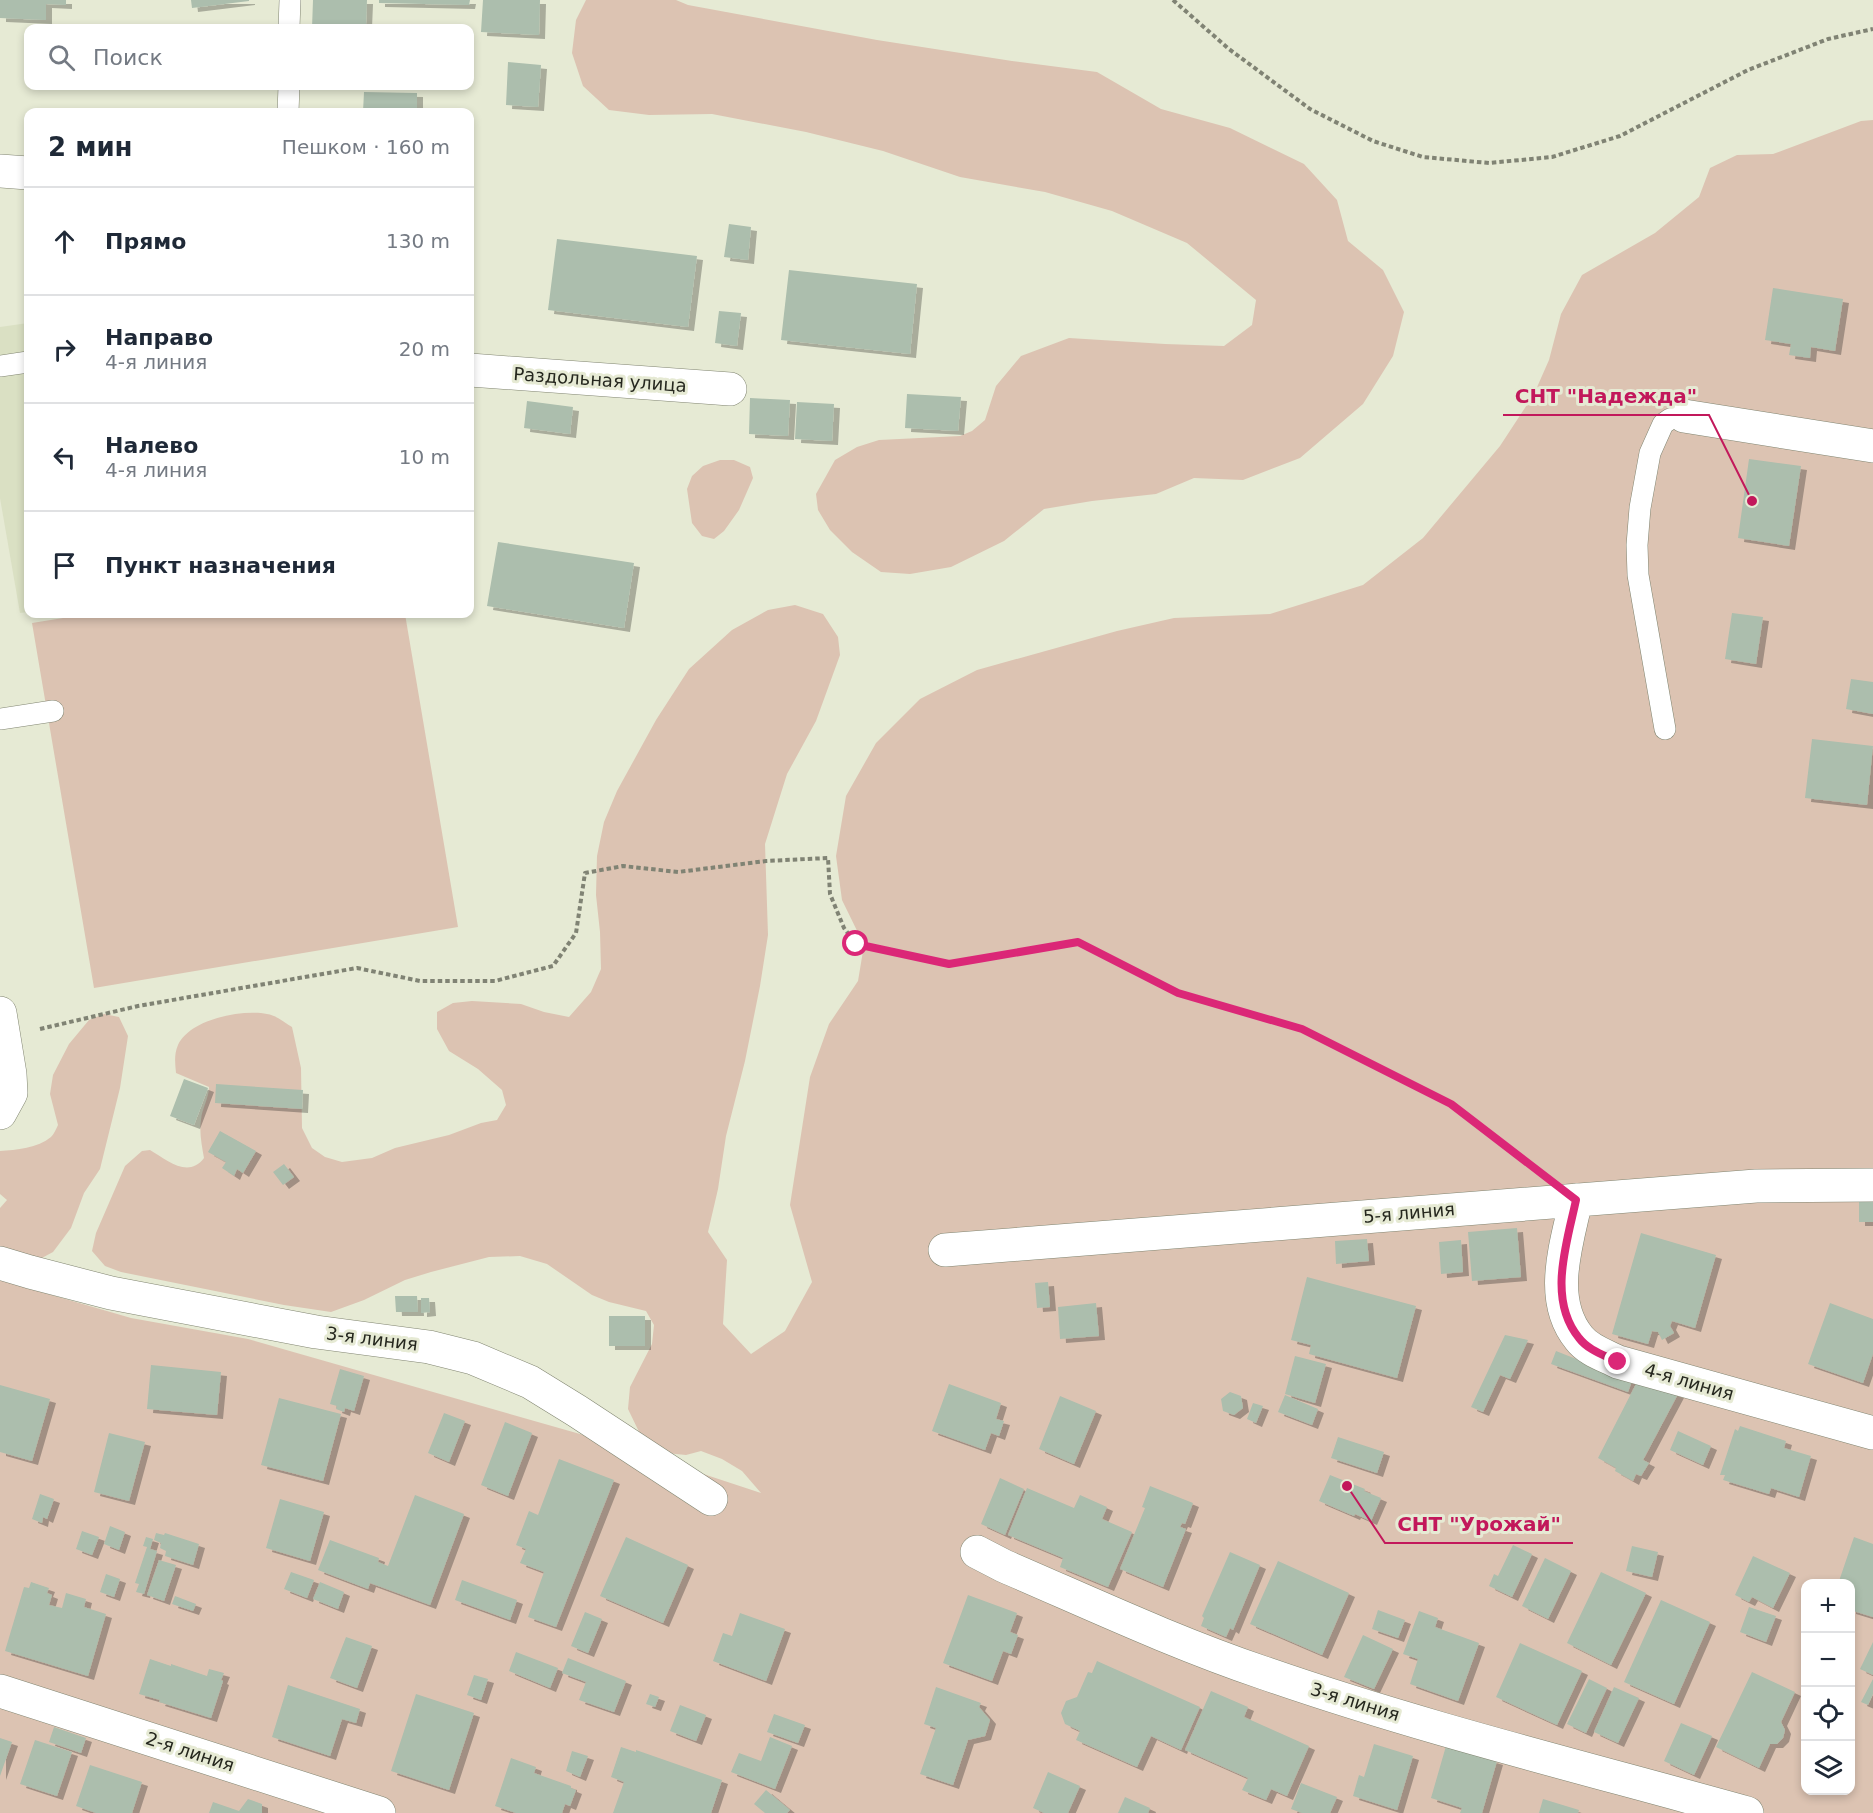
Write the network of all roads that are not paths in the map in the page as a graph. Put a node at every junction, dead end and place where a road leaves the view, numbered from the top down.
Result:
1 (290, 0) edge
2 (289, 24) edge
3 (289, 90) edge
4 (288, 108) edge
5 (0, 171) edge
6 (24, 173) edge
7 (24, 363) edge
8 (0, 366) edge
9 (474, 370) edge
10 (730, 389) dead end
11 (1684, 416) joint
12 (1873, 446) edge
13 (52, 711) dead end
14 (0, 719) edge
15 (1665, 729) dead end
16 (2, 1025) edge
17 (0, 1113) edge
18 (1873, 1185) edge
19 (1576, 1200) junction
20 (945, 1250) dead end
21 (0, 1263) edge
22 (1873, 1433) edge
23 (711, 1499) dead end
24 (977, 1552) dead end
25 (0, 1691) edge
26 (380, 1813) edge
27 (1747, 1813) edge

1 - 2 lane
3 - 4 lane
5 - 6 street
7 - 8 lane
9 - 10 street, Раздольная улица
11 - 12 street
11 - 15 lane
13 - 14 lane
16 - 17 street
18 - 19 street, 5-я линия
19 - 20 street, 5-я линия
19 - 22 street, 4-я линия
21 - 23 street, 3-я линия
24 - 27 street, 3-я линия
25 - 26 street, 2-я линия

